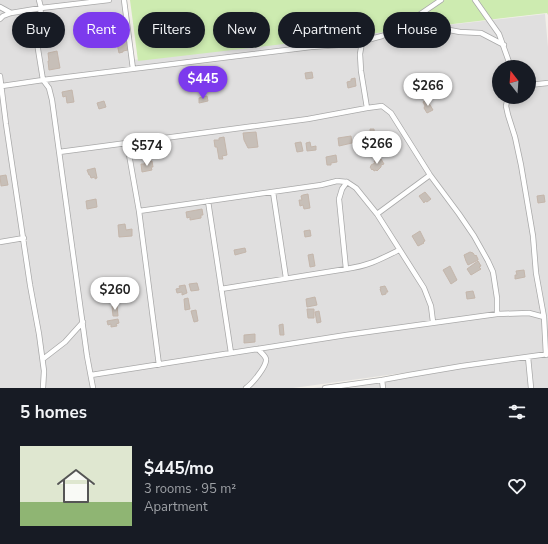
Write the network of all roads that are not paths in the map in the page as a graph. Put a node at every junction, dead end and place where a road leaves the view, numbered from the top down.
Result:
1 (39, 0) edge
2 (109, 0) edge
3 (124, 0) edge
4 (441, 0) edge
5 (475, 0) edge
6 (0, 7) edge
7 (41, 8) junction
8 (423, 12) edge
9 (11, 13) junction
10 (0, 19) edge
11 (451, 30) edge
12 (504, 45) junction
13 (303, 48) edge
14 (355, 48) edge
15 (361, 48) edge
16 (360, 54) junction
17 (508, 60) edge
18 (133, 69) junction
19 (0, 76) edge
20 (43, 80) junction
21 (548, 83) edge
22 (536, 84) edge
23 (2, 86) junction
24 (506, 104) edge
25 (368, 108) junction
26 (127, 143) junction
27 (59, 152) junction
28 (430, 175) junction
29 (347, 182) junction
30 (273, 192) junction
31 (208, 201) junction
32 (139, 211) junction
33 (377, 214) junction
34 (24, 238) junction
35 (0, 242) edge
36 (399, 250) junction
37 (346, 269) junction
38 (286, 278) junction
39 (221, 289) junction
40 (497, 314) junction
41 (544, 318) junction
42 (83, 322) junction
43 (433, 322) junction
44 (258, 349) junction
45 (231, 353) junction
46 (547, 355) edge
47 (528, 357) junction
48 (42, 359) junction
49 (159, 365) junction
50 (91, 375) junction
51 (382, 380) junction
52 (43, 388) edge
53 (93, 388) edge
54 (246, 388) edge
55 (325, 388) edge
56 (383, 388) edge
57 (531, 388) edge

1 - 7 street
2 - 7 street
3 - 18 street
4 - 8 street
5 - 12 street
6 - 9 street
7 - 9 street
7 - 20 street
9 - 10 street
11 - 12 street
12 - 17 street
13 - 18 street
14 - 16 street
15 - 16 street
16 - 25 street
18 - 20 street
19 - 23 street
20 - 23 street
20 - 27 street
21 - 22 street
23 - 34 street
24 - 41 street
25 - 26 street
25 - 28 street
26 - 27 street
26 - 32 street
27 - 42 street
28 - 33 street
28 - 40 street
29 - 30 street
29 - 33 street
29 - 37 street
30 - 31 street
30 - 38 street
31 - 32 street
31 - 39 street
32 - 49 street
33 - 36 street
34 - 35 street
34 - 48 street
36 - 37 street
36 - 43 street
37 - 38 street
38 - 39 street
39 - 45 street
40 - 41 street
40 - 43 street
41 - 46 street
42 - 48 street
42 - 50 street
43 - 44 street
44 - 45 street
44 - 54 street
45 - 49 street
46 - 47 street
47 - 51 street
47 - 57 street
48 - 52 street
49 - 50 street
50 - 53 street
51 - 55 street
51 - 56 street

